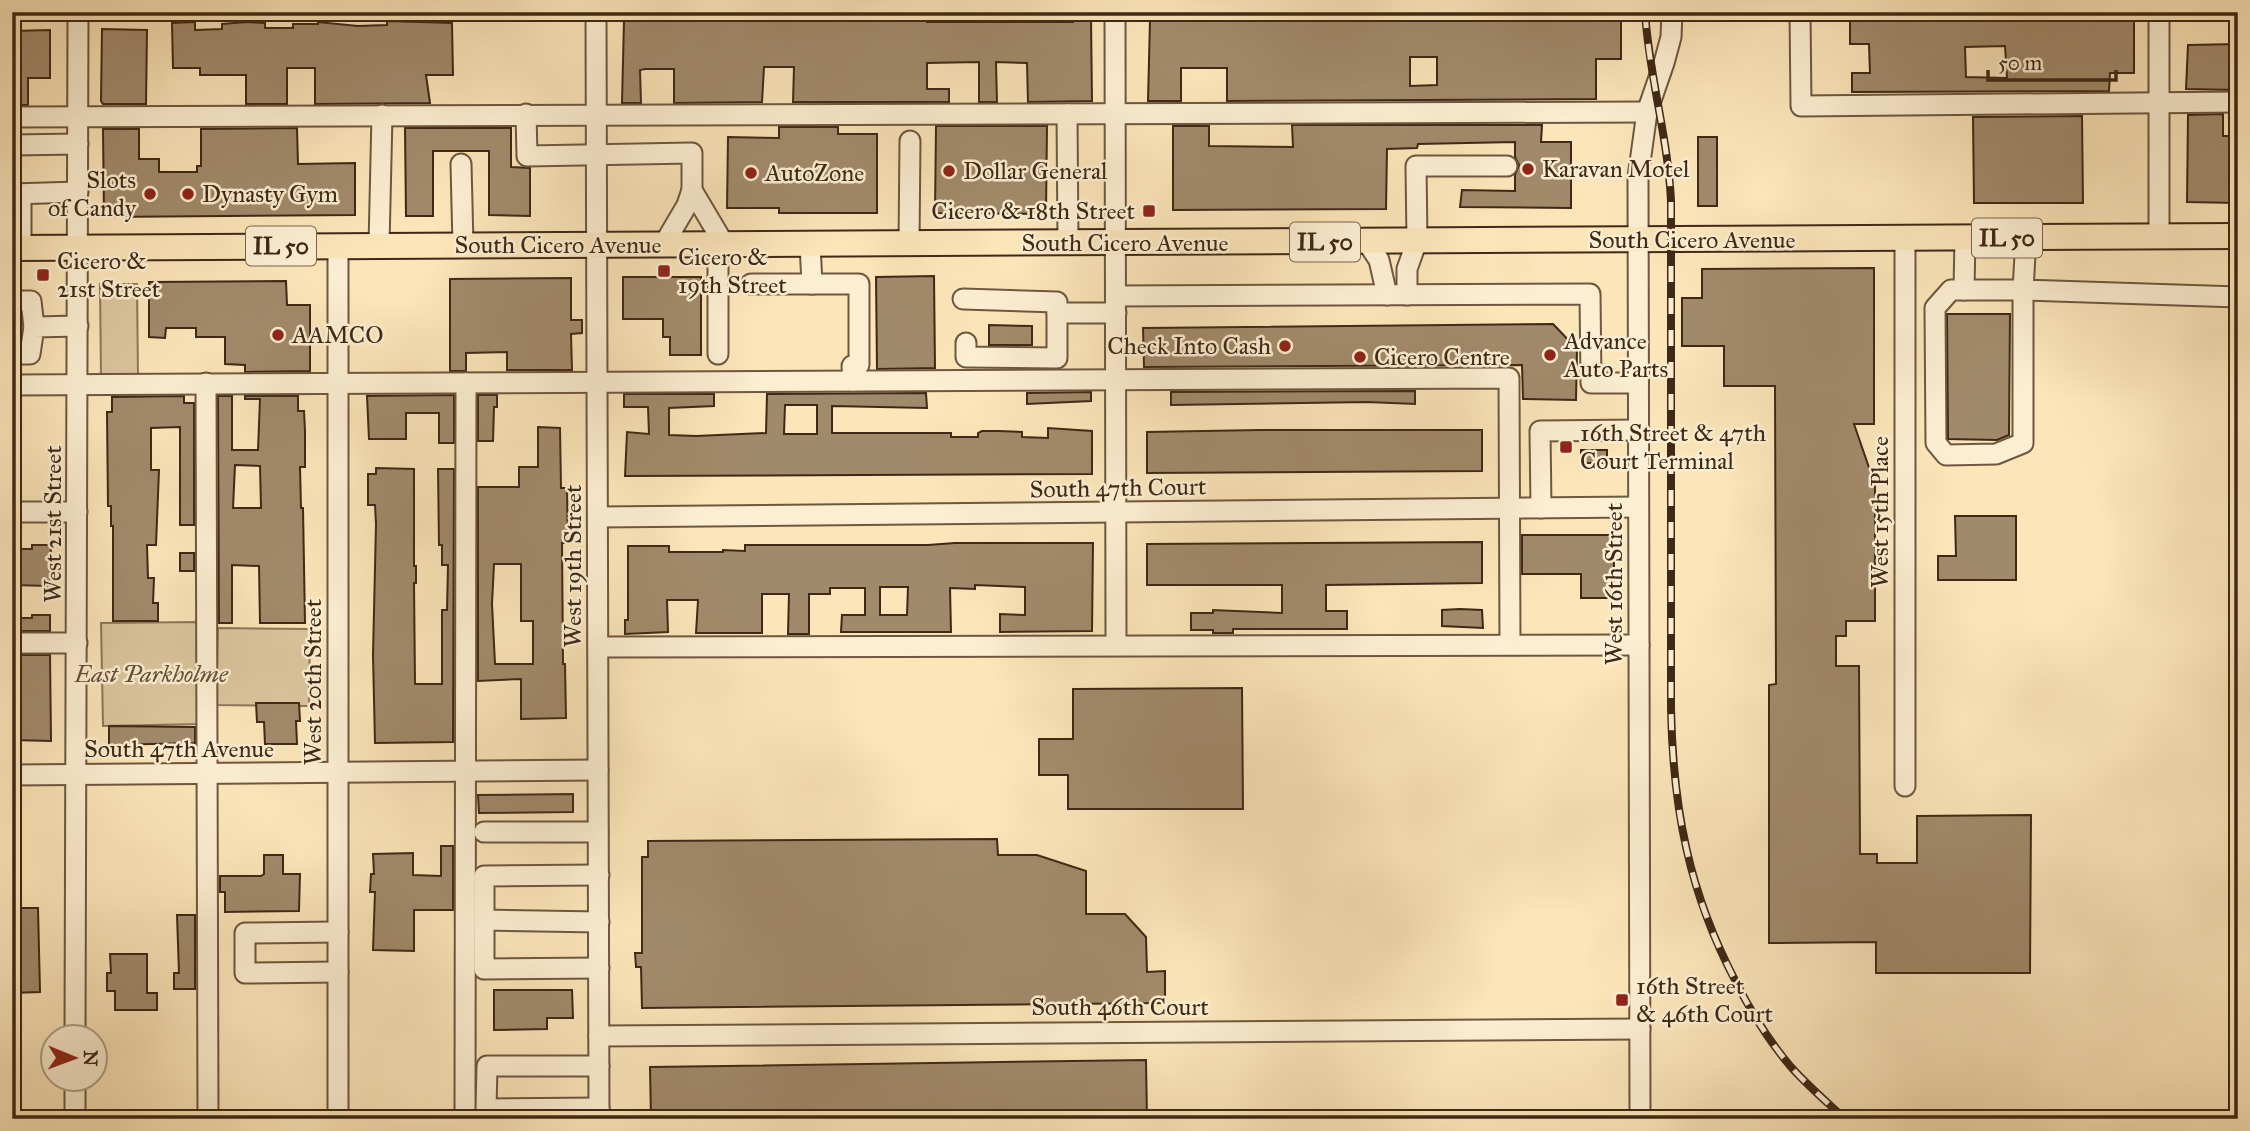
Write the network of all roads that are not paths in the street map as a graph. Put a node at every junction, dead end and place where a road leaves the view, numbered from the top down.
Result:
1 (78, 12) edge
2 (596, 12) edge
3 (1115, 12) edge
4 (1672, 12) edge
5 (1800, 12) edge
6 (2159, 12) edge
7 (2238, 102) edge
8 (2159, 103) junction
9 (1647, 112) junction
10 (526, 114) junction
11 (596, 114) junction
12 (1068, 114) junction
13 (1115, 114) junction
14 (382, 115) junction
15 (12, 117) edge
16 (78, 117) junction
17 (910, 141) dead end
18 (78, 144) junction
19 (12, 145) edge
20 (597, 154) junction
21 (461, 164) dead end
22 (1507, 166) dead end
23 (692, 190) junction
24 (78, 192) junction
25 (17, 194) edge
26 (2238, 236) edge
27 (2160, 237) junction
28 (1965, 238) junction
29 (2026, 238) junction
30 (1905, 239) junction
31 (1638, 240) junction
32 (1417, 241) junction
33 (1367, 242) junction
34 (909, 243) junction
35 (1068, 243) junction
36 (1116, 243) junction
37 (597, 244) junction
38 (664, 244) junction
39 (721, 244) junction
40 (810, 244) junction
41 (463, 245) junction
42 (338, 246) junction
43 (379, 246) junction
44 (17, 248) edge
45 (78, 248) junction
46 (751, 284) dead end
47 (812, 284) junction
48 (2023, 289) junction
49 (1964, 290) junction
50 (1387, 295) junction
51 (1407, 295) junction
52 (2238, 296) edge
53 (963, 299) dead end
54 (12, 301) edge
55 (1116, 304) junction
56 (1057, 313) junction
57 (78, 326) junction
58 (34, 327) junction
59 (966, 343) dead end
60 (12, 354) edge
61 (718, 354) dead end
62 (1116, 380) junction
63 (853, 381) junction
64 (597, 382) junction
65 (206, 383) junction
66 (338, 383) junction
67 (466, 383) junction
68 (1638, 383) junction
69 (12, 385) edge
70 (78, 385) junction
71 (1638, 430) junction
72 (1638, 507) junction
73 (1510, 508) junction
74 (1541, 508) junction
75 (12, 512) edge
76 (77, 512) junction
77 (1115, 512) junction
78 (598, 517) junction
79 (12, 643) edge
80 (77, 643) junction
81 (1510, 644) junction
82 (1116, 645) junction
83 (1639, 645) junction
84 (598, 647) junction
85 (598, 770) junction
86 (466, 771) junction
87 (338, 772) junction
88 (207, 773) junction
89 (12, 775) edge
90 (76, 775) junction
91 (1905, 786) dead end
92 (484, 832) dead end
93 (598, 832) junction
94 (598, 875) junction
95 (484, 920) junction
96 (599, 922) junction
97 (338, 932) junction
98 (599, 968) junction
99 (338, 972) junction
100 (75, 1023) edge
101 (1640, 1029) junction
102 (599, 1036) junction
103 (599, 1066) junction
104 (75, 1092) edge
105 (599, 1113) edge
106 (486, 1114) edge
107 (75, 1119) edge
108 (208, 1119) edge
109 (338, 1119) edge
110 (465, 1119) edge
111 (1640, 1119) edge

1 - 16 street, West 21st Street
2 - 11 street, West 19th Street
3 - 13 street
4 - 9 street, West 16th Street
5 - 8 street
6 - 8 street
7 - 8 street
8 - 27 street
9 - 13 street
9 - 31 street, West 16th Street
10 - 11 street
10 - 14 street
10 - 20 street
11 - 12 street
11 - 20 street, West 19th Street
12 - 13 street
12 - 35 street
13 - 36 street
14 - 16 street
14 - 43 street
15 - 16 street
16 - 18 street, West 21st Street
17 - 34 street
18 - 19 street
18 - 24 street, West 21st Street
20 - 23 street
20 - 37 street, West 19th Street
21 - 41 street
22 - 32 street
23 - 38 street
23 - 39 street
24 - 25 street
24 - 45 street, West 21st Street
25 - 44 street
26 - 27 main road, South Cicero Avenue / IL 50
27 - 29 main road, South Cicero Avenue / IL 50
28 - 29 main road, South Cicero Avenue / IL 50
28 - 30 main road, South Cicero Avenue / IL 50
28 - 49 street
29 - 48 street
30 - 31 main road, South Cicero Avenue / IL 50
30 - 91 street, West 15th Place
31 - 32 main road, South Cicero Avenue / IL 50
31 - 68 street, West 16th Street
32 - 33 main road, South Cicero Avenue / IL 50
32 - 51 street
33 - 36 main road, South Cicero Avenue / IL 50
33 - 50 street
34 - 35 main road, South Cicero Avenue / IL 50
34 - 40 main road, South Cicero Avenue / IL 50
35 - 36 main road, South Cicero Avenue / IL 50
36 - 55 street
37 - 38 main road, South Cicero Avenue / IL 50
37 - 41 main road, South Cicero Avenue / IL 50
37 - 64 street, West 19th Street
38 - 39 main road, South Cicero Avenue / IL 50
39 - 40 main road, South Cicero Avenue / IL 50
39 - 61 street
40 - 47 street
41 - 43 main road, South Cicero Avenue / IL 50
42 - 43 main road, South Cicero Avenue / IL 50
42 - 45 main road, South Cicero Avenue / IL 50
42 - 66 street, West 20th Street
44 - 45 main road, South Cicero Avenue / IL 50
45 - 57 street, West 21st Street
46 - 47 street
47 - 63 street
48 - 49 street
48 - 49 street
48 - 52 street
50 - 51 street
50 - 55 street
51 - 68 street
53 - 56 street
54 - 58 street
55 - 56 street
55 - 62 street
56 - 59 street
57 - 58 street
57 - 70 street, West 21st Street
58 - 60 street
62 - 63 street
62 - 73 street
62 - 77 street
63 - 64 street
64 - 67 street
64 - 78 street, West 19th Street
65 - 66 street
65 - 70 street
65 - 88 street
66 - 67 street
66 - 87 street, West 20th Street
67 - 86 street
68 - 71 street, West 16th Street
69 - 70 street
70 - 76 street, West 21st Street
71 - 72 street, West 16th Street
71 - 74 street
72 - 74 street, South 47th Court
72 - 83 street, West 16th Street
73 - 74 street, South 47th Court
73 - 77 street, South 47th Court
73 - 81 street
75 - 76 street
76 - 80 street, West 21st Street
77 - 78 street, South 47th Court
77 - 82 street
78 - 84 street, West 19th Street
79 - 80 street
80 - 90 street, West 21st Street
81 - 82 street
81 - 83 street
82 - 84 street
83 - 101 street, West 16th Street
84 - 85 street, West 19th Street
85 - 86 street, South 47th Avenue
85 - 93 street, West 19th Street
86 - 87 street, South 47th Avenue
86 - 110 street
87 - 88 street, South 47th Avenue
87 - 97 street, West 20th Street
88 - 90 street, South 47th Avenue
88 - 108 street
89 - 90 street, South 47th Avenue
90 - 100 street, West 21st Street
92 - 93 street
93 - 94 street, West 19th Street
94 - 95 street
94 - 96 street, West 19th Street
95 - 96 street
95 - 98 street
96 - 98 street, West 19th Street
97 - 99 street, West 20th Street
97 - 99 street
98 - 102 street, West 19th Street
99 - 109 street, West 20th Street
101 - 102 street, South 46th Court
101 - 111 street, West 16th Street
102 - 103 street, West 19th Street
103 - 105 street, West 19th Street
103 - 106 street
104 - 107 street
105 - 106 street

